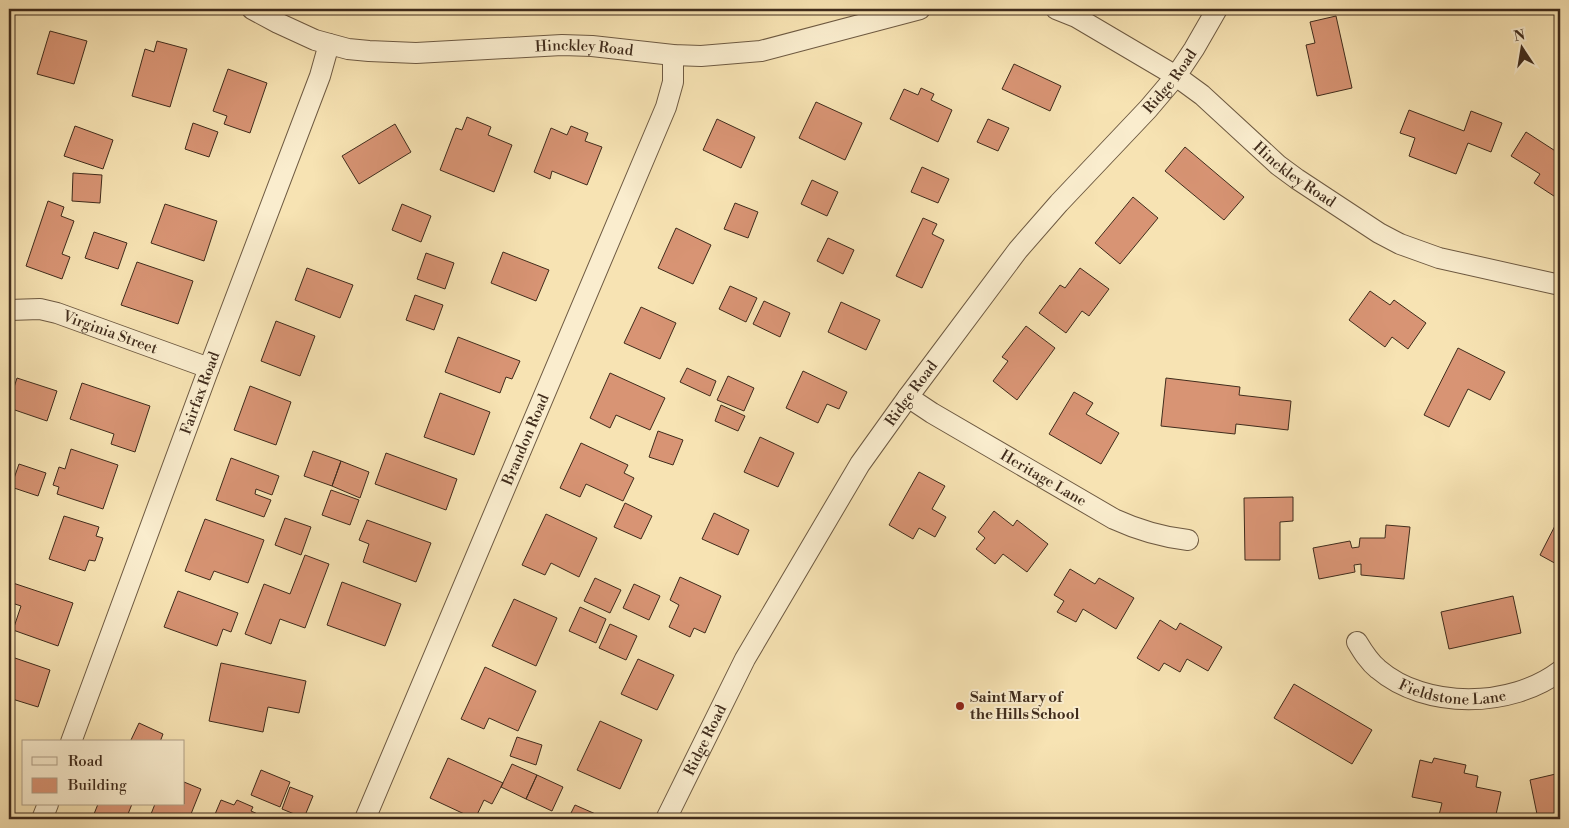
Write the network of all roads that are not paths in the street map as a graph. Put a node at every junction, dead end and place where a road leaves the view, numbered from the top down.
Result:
1 (252, 9) edge
2 (920, 9) edge
3 (1056, 9) edge
4 (1217, 9) edge
5 (329, 44) junction
6 (674, 55) junction
7 (1176, 76) junction
8 (1560, 285) edge
9 (9, 310) edge
10 (208, 368) junction
11 (908, 397) junction
12 (1188, 540) dead end
13 (1357, 642) dead end
14 (1560, 671) edge
15 (72, 740) edge
16 (47, 806) edge
17 (42, 819) edge
18 (365, 819) edge
19 (666, 819) edge

1 - 5 street, Hinckley Road
2 - 6 street, Hinckley Road
3 - 7 street, Hinckley Road
4 - 7 street, Ridge Road
5 - 6 street, Hinckley Road
5 - 10 street, Fairfax Road
6 - 18 street, Brandon Road
7 - 8 street, Hinckley Road
7 - 11 street, Ridge Road
9 - 10 street, Virginia Street
10 - 15 street, Fairfax Road
11 - 12 street, Heritage Lane
11 - 19 street, Ridge Road
13 - 14 street, Fieldstone Lane
16 - 17 street

